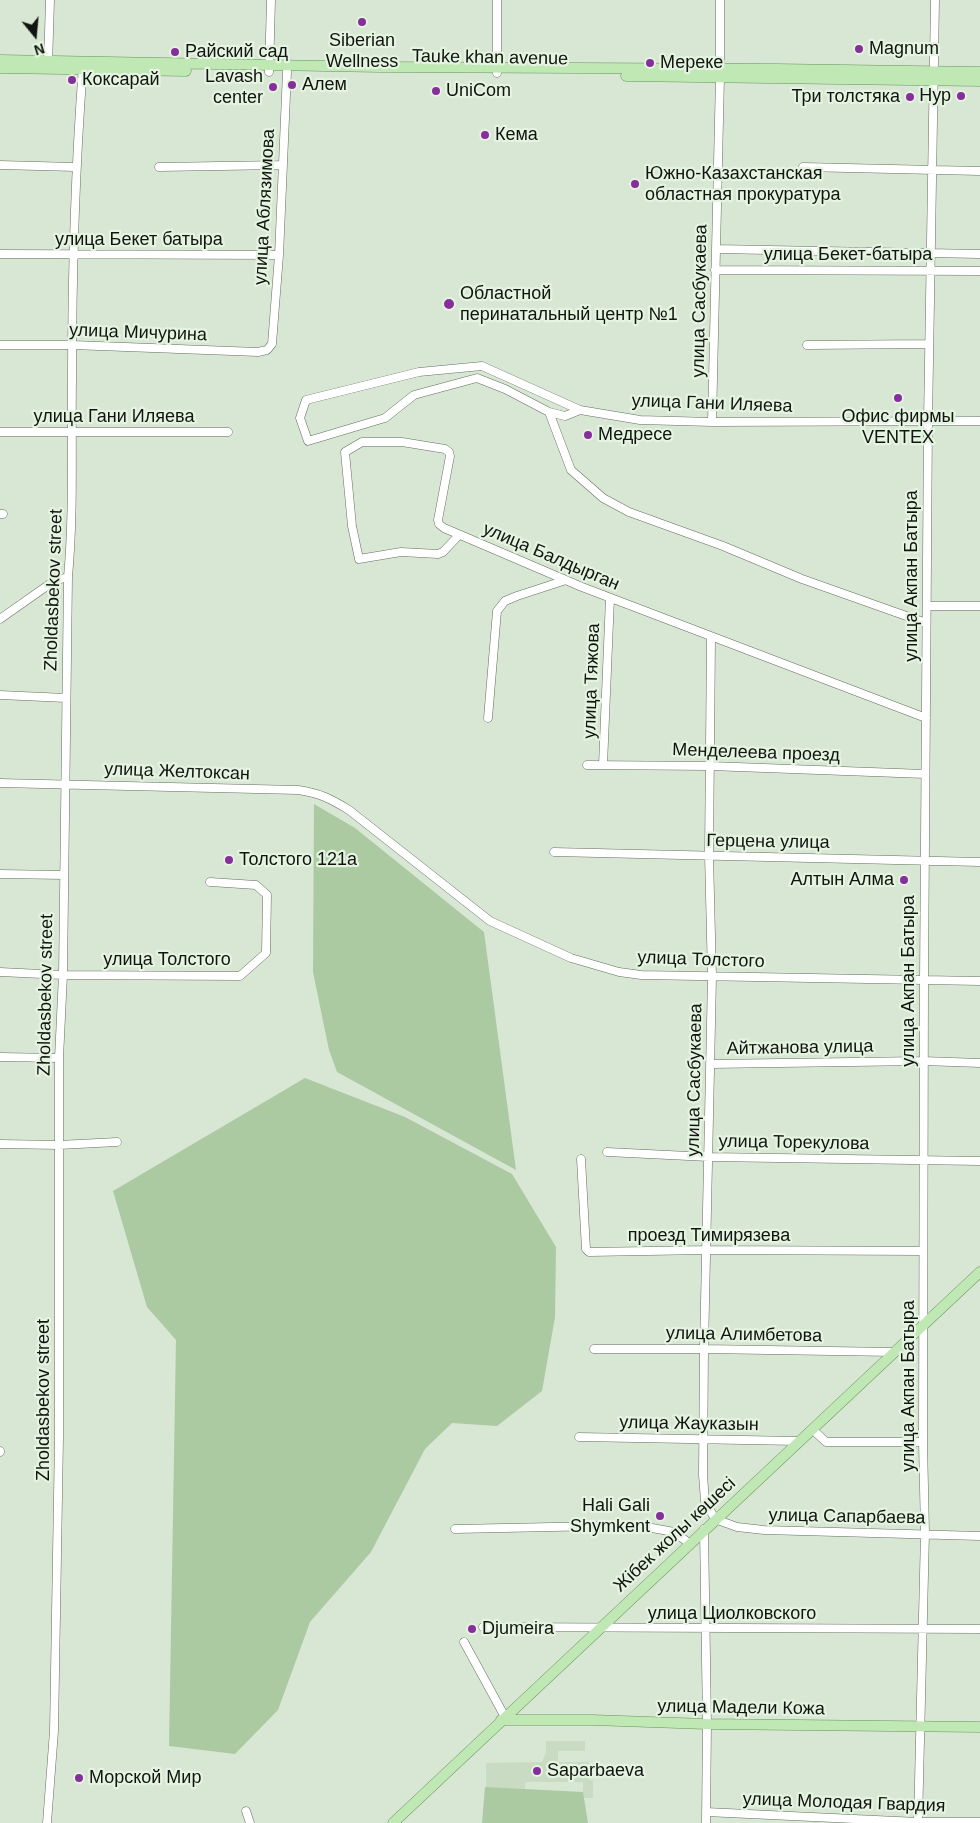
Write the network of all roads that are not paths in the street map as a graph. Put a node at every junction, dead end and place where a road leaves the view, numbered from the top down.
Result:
1 (50, 0) edge
2 (271, 0) edge
3 (497, 0) edge
4 (720, 0) edge
5 (935, 0) edge
6 (0, 60) edge
7 (50, 63) junction
8 (83, 65) junction
9 (0, 68) edge
10 (269, 68) junction
11 (497, 71) junction
12 (287, 72) junction
13 (980, 72) edge
14 (720, 73) junction
15 (934, 76) junction
16 (980, 81) edge
17 (0, 165) edge
18 (282, 165) junction
19 (76, 167) junction
20 (159, 167) dead end
21 (803, 167) dead end
22 (932, 171) junction
23 (980, 171) edge
24 (716, 249) junction
25 (930, 253) junction
26 (0, 254) edge
27 (980, 254) edge
28 (74, 255) junction
29 (279, 255) junction
30 (716, 270) junction
31 (930, 270) junction
32 (980, 271) edge
33 (272, 344) joint
34 (929, 344) junction
35 (0, 345) edge
36 (72, 345) junction
37 (807, 345) dead end
38 (580, 410) junction
39 (546, 411) junction
40 (928, 421) junction
41 (712, 422) junction
42 (980, 422) edge
43 (72, 431) junction
44 (0, 432) edge
45 (228, 432) dead end
46 (459, 535) junction
47 (68, 577) junction
48 (566, 580) junction
49 (610, 598) junction
50 (927, 606) junction
51 (980, 606) edge
52 (0, 619) edge
53 (926, 623) junction
54 (711, 638) junction
55 (0, 695) edge
56 (66, 698) junction
57 (488, 718) dead end
58 (926, 718) junction
59 (587, 765) dead end
60 (603, 765) junction
61 (710, 766) junction
62 (925, 774) junction
63 (0, 783) edge
64 (65, 784) junction
65 (349, 810) joint
66 (554, 852) dead end
67 (709, 855) junction
68 (925, 860) junction
69 (980, 862) edge
70 (0, 874) edge
71 (64, 875) junction
72 (210, 882) dead end
73 (0, 972) edge
74 (63, 975) junction
75 (712, 976) junction
76 (924, 980) junction
77 (980, 981) edge
78 (0, 1058) edge
79 (59, 1058) junction
80 (923, 1062) junction
81 (980, 1062) edge
82 (710, 1064) junction
83 (117, 1142) dead end
84 (0, 1144) edge
85 (59, 1145) junction
86 (607, 1152) dead end
87 (709, 1157) junction
88 (581, 1159) dead end
89 (922, 1159) junction
90 (980, 1161) edge
91 (706, 1250) junction
92 (923, 1251) junction
93 (980, 1272) edge
94 (924, 1325) junction
95 (594, 1349) dead end
96 (704, 1349) junction
97 (894, 1352) junction
98 (812, 1429) junction
99 (579, 1437) dead end
100 (703, 1440) junction
101 (798, 1441) junction
102 (923, 1442) junction
103 (715, 1519) junction
104 (456, 1529) dead end
105 (704, 1529) junction
106 (925, 1533) junction
107 (980, 1536) edge
108 (689, 1543) junction
109 (483, 1627) dead end
110 (599, 1629) junction
111 (705, 1629) junction
112 (922, 1629) junction
113 (980, 1630) edge
114 (464, 1642) dead end
115 (503, 1719) junction
116 (708, 1724) junction
117 (980, 1727) edge
118 (921, 1728) junction
119 (246, 1811) dead end
120 (706, 1812) junction
121 (918, 1822) edge
122 (980, 1822) edge
123 (47, 1823) edge
124 (250, 1823) edge
125 (393, 1823) edge
126 (706, 1823) edge

1 - 7 street
2 - 10 street
3 - 11 street
4 - 14 street, улица Сасбукаева
5 - 15 street, улица Акпан Батыра
6 - 7 main road, Tauke khan avenue
7 - 8 main road, Tauke khan avenue
7 - 9 main road, Tauke khan avenue
8 - 10 main road, Tauke khan avenue
8 - 19 street, Zholdasbekov street
10 - 11 main road, Tauke khan avenue
10 - 12 main road, Tauke khan avenue
11 - 12 main road, Tauke khan avenue
11 - 14 main road, Tauke khan avenue
12 - 18 street, улица Аблязимова
13 - 15 main road, Tauke khan avenue
14 - 15 main road, Tauke khan avenue
14 - 24 street, улица Сасбукаева
15 - 16 main road, Tauke khan avenue
15 - 22 street, улица Акпан Батыра
17 - 19 street
18 - 20 street
18 - 29 street, улица Аблязимова
19 - 28 street, Zholdasbekov street
21 - 22 street
22 - 23 street
22 - 25 street, улица Акпан Батыра
24 - 25 street, улица Бекет-батыра
24 - 30 street, улица Сасбукаева
25 - 27 street, улица Бекет-батыра
25 - 31 street, улица Акпан Батыра
26 - 28 street, улица Бекет батыра
28 - 29 street, улица Бекет батыра
28 - 36 street, Zholdasbekov street
29 - 33 street, улица Аблязимова
30 - 31 street, улица Бекет-батыра
30 - 41 street, улица Сасбукаева
31 - 32 street, улица Бекет-батыра
31 - 34 street, улица Акпан Батыра
33 - 36 street, улица Мичурина
34 - 37 street
34 - 40 street, улица Акпан Батыра
35 - 36 street, улица Мичурина
36 - 43 street, Zholdasbekov street
38 - 39 street
38 - 39 street, улица Гани Иляева
38 - 41 street, улица Гани Иляева
39 - 53 street
40 - 41 street, улица Гани Иляева
40 - 42 street, улица Гани Иляева
40 - 50 street, улица Акпан Батыра
43 - 44 street, улица Гани Иляева
43 - 45 street, улица Гани Иляева
43 - 47 street, Zholdasbekov street
46 - 46 street, улица Балдырган
46 - 48 street, улица Балдырган
47 - 52 street
47 - 56 street, Zholdasbekov street
48 - 49 street, улица Балдырган
48 - 57 street
49 - 54 street, улица Балдырган
49 - 60 street, улица Тяжова
50 - 51 street
50 - 53 street, улица Акпан Батыра
53 - 58 street, улица Акпан Батыра
54 - 58 street, улица Балдырган
54 - 61 street, улица Сасбукаева
55 - 56 street
56 - 64 street, Zholdasbekov street
58 - 62 street, улица Акпан Батыра
59 - 60 street, Менделеева проезд
60 - 61 street, Менделеева проезд
61 - 62 street, Менделеева проезд
61 - 67 street, улица Сасбукаева
62 - 68 street, улица Акпан Батыра
63 - 64 street, улица Желтоксан
64 - 65 street, улица Желтоксан
64 - 71 street, Zholdasbekov street
65 - 75 street, улица Толстого
66 - 67 street, Герцена улица
67 - 68 street, Герцена улица
67 - 75 street, улица Сасбукаева
68 - 69 street, Герцена улица
68 - 76 street, улица Акпан Батыра
70 - 71 street
71 - 74 street, Zholdasbekov street
72 - 74 street, улица Толстого
73 - 74 street, улица Толстого
74 - 79 street, Zholdasbekov street
75 - 76 street, улица Толстого
75 - 82 street, улица Сасбукаева
76 - 77 street, улица Толстого
76 - 80 street, улица Акпан Батыра
78 - 79 street
79 - 85 street, Zholdasbekov street
80 - 81 street, Айтжанова улица
80 - 82 street, Айтжанова улица
80 - 89 street, улица Акпан Батыра
82 - 87 street, улица Сасбукаева
83 - 85 street
84 - 85 street
85 - 123 street, Zholdasbekov street
86 - 87 street, улица Торекулова
87 - 89 street, улица Торекулова
87 - 91 street, улица Сасбукаева
88 - 91 street, проезд Тимирязева
89 - 90 street, улица Торекулова
89 - 92 street, улица Акпан Батыра
91 - 92 street, проезд Тимирязева
91 - 96 street, улица Сасбукаева
92 - 94 street, улица Акпан Батыра
93 - 94 main road, Жібек жолы көшесі
94 - 97 main road, Жібек жолы көшесі
94 - 102 street, улица Акпан Батыра
95 - 96 street, улица Алимбетова
96 - 97 street, улица Алимбетова
96 - 100 street, улица Сасбукаева
97 - 98 main road, Жібек жолы көшесі
98 - 101 main road, Жібек жолы көшесі
98 - 102 street
99 - 100 street, улица Жауказын
100 - 101 street, улица Жауказын
100 - 103 street, улица Сасбукаева
101 - 103 main road, Жібек жолы көшесі
102 - 106 street, улица Акпан Батыра
103 - 105 main road, Жібек жолы көшесі
103 - 106 street, улица Сапарбаева
104 - 108 street
105 - 108 main road, Жібек жолы көшесі
105 - 111 street
106 - 107 street, улица Сапарбаева
106 - 112 street, улица Акпан Батыра
108 - 110 main road, Жібек жолы көшесі
109 - 110 street, улица Циолковского
110 - 111 street, улица Циолковского
110 - 115 main road, Жібек жолы көшесі
111 - 112 street, улица Циолковского
111 - 116 street
112 - 113 street, улица Циолковского
112 - 118 street, улица Акпан Батыра
114 - 115 street
115 - 116 main road, улица Мадели Кожа
115 - 125 main road, Жібек жолы көшесі
116 - 118 main road, улица Мадели Кожа
116 - 120 street
117 - 118 main road, улица Мадели Кожа
118 - 121 street, улица Акпан Батыра
119 - 124 street
120 - 121 street, улица Молодая Гвардия
120 - 126 street
121 - 122 street, улица Молодая Гвардия

